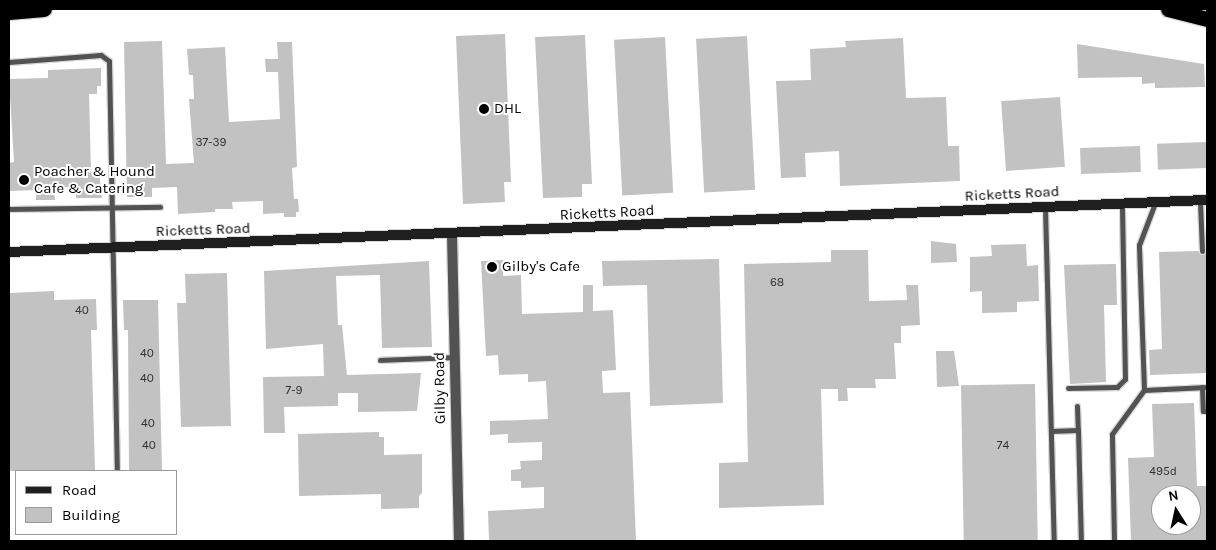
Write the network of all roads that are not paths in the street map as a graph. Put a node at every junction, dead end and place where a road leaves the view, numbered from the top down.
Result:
1 (44, 9) edge
2 (1168, 9) edge
3 (9, 12) edge
4 (1207, 19) edge
5 (9, 62) edge
6 (1204, 200) edge
7 (1154, 203) junction
8 (1122, 204) junction
9 (160, 207) dead end
10 (9, 208) edge
11 (113, 208) junction
12 (1045, 208) junction
13 (1204, 230) edge
14 (452, 235) junction
15 (114, 248) junction
16 (1202, 251) dead end
17 (9, 252) edge
18 (454, 358) junction
19 (380, 360) dead end
20 (1205, 387) edge
21 (1068, 388) dead end
22 (1144, 390) junction
23 (1077, 406) dead end
24 (1207, 411) edge
25 (1078, 430) junction
26 (1051, 431) junction
27 (116, 470) edge
28 (458, 541) edge
29 (1054, 541) edge
30 (1081, 541) edge
31 (1114, 541) edge

1 - 3 highway
2 - 4 highway
5 - 11 lane
6 - 7 street, Ricketts Road
6 - 13 lane
7 - 8 street, Ricketts Road
7 - 22 lane
8 - 12 street, Ricketts Road
8 - 21 lane
9 - 11 lane
10 - 11 lane
11 - 15 lane
12 - 14 street, Ricketts Road
12 - 26 lane
13 - 16 lane
14 - 15 street, Ricketts Road
14 - 18 street, Gilby Road
15 - 17 street, Ricketts Road
15 - 27 lane
18 - 19 lane
18 - 28 street, Gilby Road
20 - 22 lane
20 - 24 lane
22 - 31 lane
23 - 25 lane
25 - 26 lane
25 - 30 lane
26 - 29 lane

